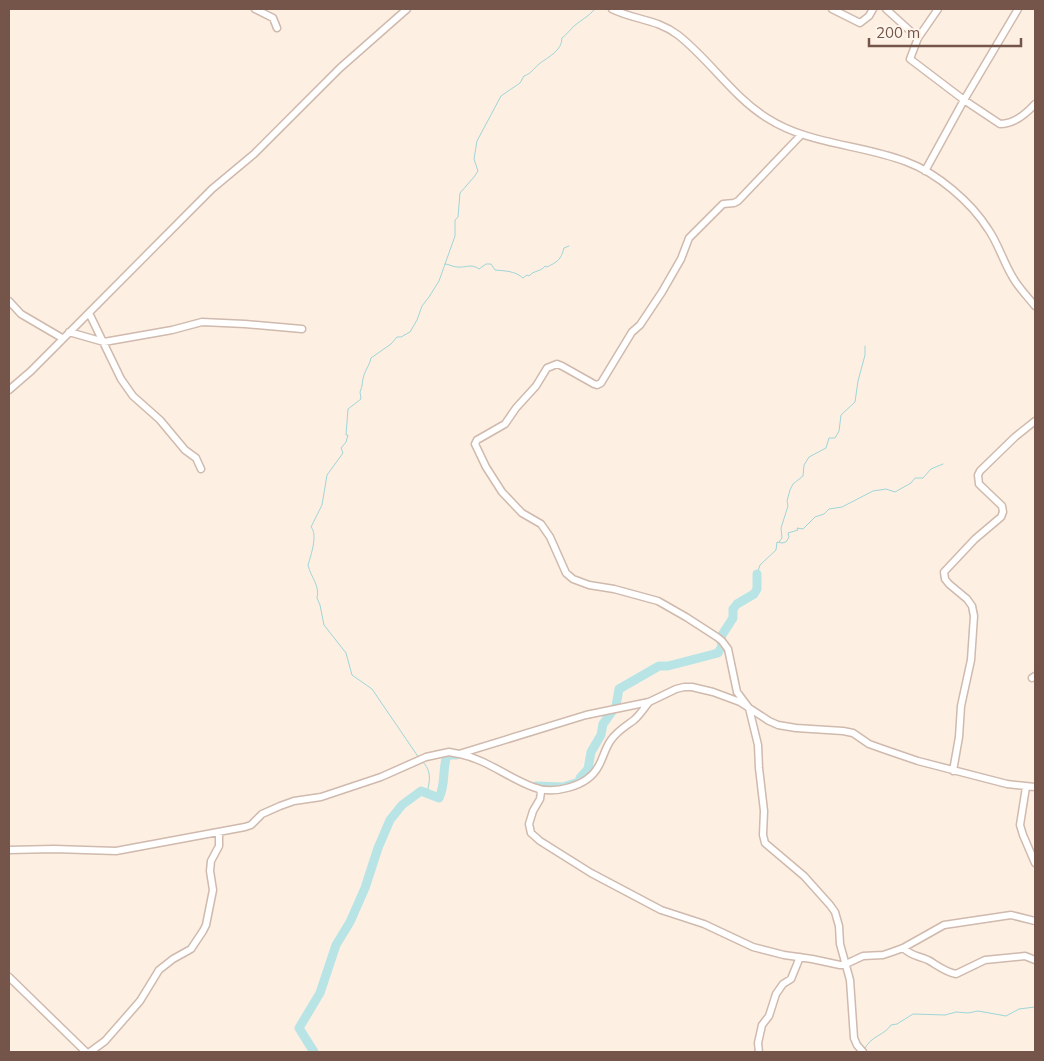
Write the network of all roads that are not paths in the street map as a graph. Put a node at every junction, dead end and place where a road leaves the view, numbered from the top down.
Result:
1 (255, 9) edge
2 (407, 9) edge
3 (612, 9) edge
4 (832, 9) edge
5 (873, 9) edge
6 (886, 9) edge
7 (938, 9) edge
8 (1018, 9) edge
9 (277, 28) dead end
10 (918, 38) junction
11 (964, 100) junction
12 (1035, 104) edge
13 (801, 134) junction
14 (925, 171) junction
15 (9, 301) edge
16 (1035, 306) edge
17 (89, 313) junction
18 (302, 329) dead end
19 (69, 332) junction
20 (62, 338) junction
21 (104, 342) junction
22 (9, 390) edge
23 (1035, 421) edge
24 (201, 469) dead end
25 (649, 702) junction
26 (749, 708) junction
27 (459, 754) junction
28 (954, 771) junction
29 (1026, 787) junction
30 (1035, 787) edge
31 (539, 789) junction
32 (219, 832) junction
33 (9, 850) edge
34 (1035, 863) edge
35 (1035, 921) edge
36 (903, 948) junction
37 (800, 957) junction
38 (1035, 960) edge
39 (846, 964) junction
40 (9, 977) edge
41 (86, 1052) edge
42 (90, 1052) edge
43 (758, 1052) edge
44 (863, 1052) edge

1 - 9 street
2 - 17 street
3 - 13 street
4 - 5 street
6 - 10 street
7 - 10 street
8 - 11 street
10 - 11 street
11 - 12 street
11 - 14 street
13 - 14 street
13 - 26 street
14 - 16 street
15 - 20 street
17 - 19 street
17 - 21 street
18 - 21 street
19 - 20 street
19 - 21 street
20 - 22 street
21 - 24 street
23 - 28 street
25 - 26 street
25 - 27 street
25 - 31 street
26 - 28 street
26 - 39 street
27 - 31 street
27 - 32 street
28 - 29 street
29 - 30 street
29 - 34 street
31 - 37 street
32 - 33 street
32 - 42 street
35 - 36 street
36 - 38 street
36 - 39 street
37 - 39 street
37 - 43 street
39 - 44 street
40 - 41 street

